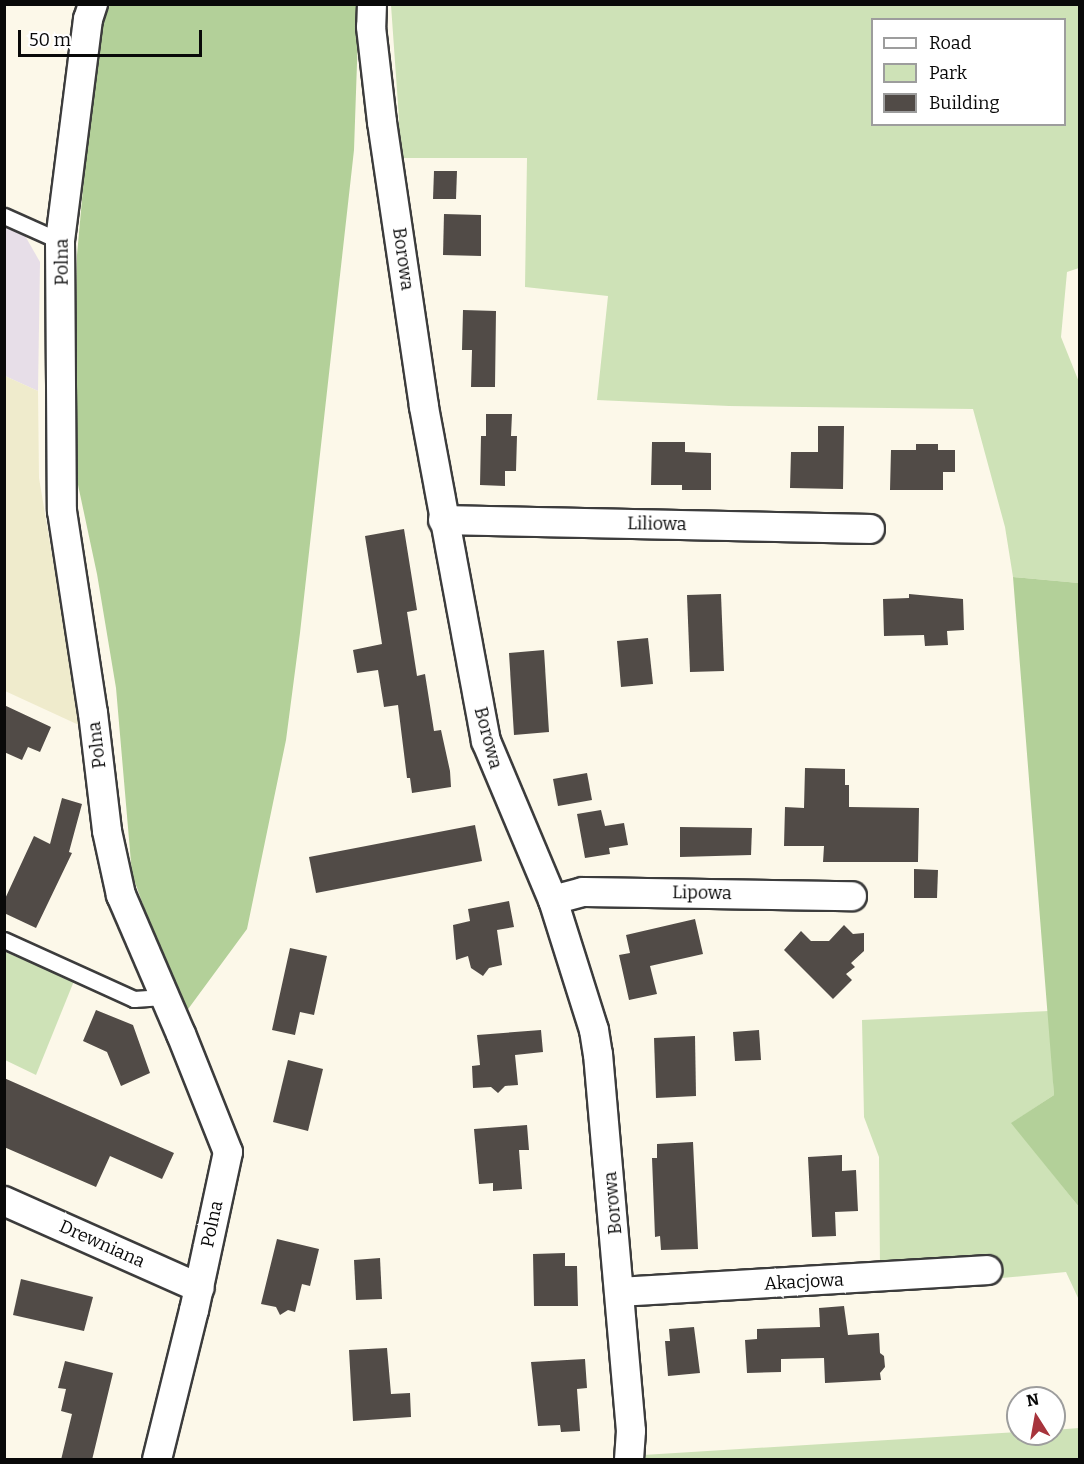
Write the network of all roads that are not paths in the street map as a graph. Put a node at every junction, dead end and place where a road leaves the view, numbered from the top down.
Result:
1 (93, 4) edge
2 (372, 4) edge
3 (4, 216) edge
4 (60, 241) junction
5 (443, 520) junction
6 (870, 529) dead end
7 (852, 896) dead end
8 (553, 900) junction
9 (4, 940) edge
10 (163, 997) junction
11 (4, 1201) edge
12 (987, 1270) dead end
13 (199, 1288) junction
14 (620, 1292) junction
15 (157, 1460) edge
16 (628, 1460) edge

1 - 4 street, Polna
2 - 5 street, Borowa
3 - 4 lane
4 - 10 street, Polna
5 - 6 street, Liliowa
5 - 8 street, Borowa
7 - 8 street, Lipowa
8 - 14 street, Borowa
9 - 10 lane
10 - 13 street, Polna
11 - 13 street, Drewniana
12 - 14 street, Akacjowa
13 - 15 street, Polna
14 - 16 street, Borowa

